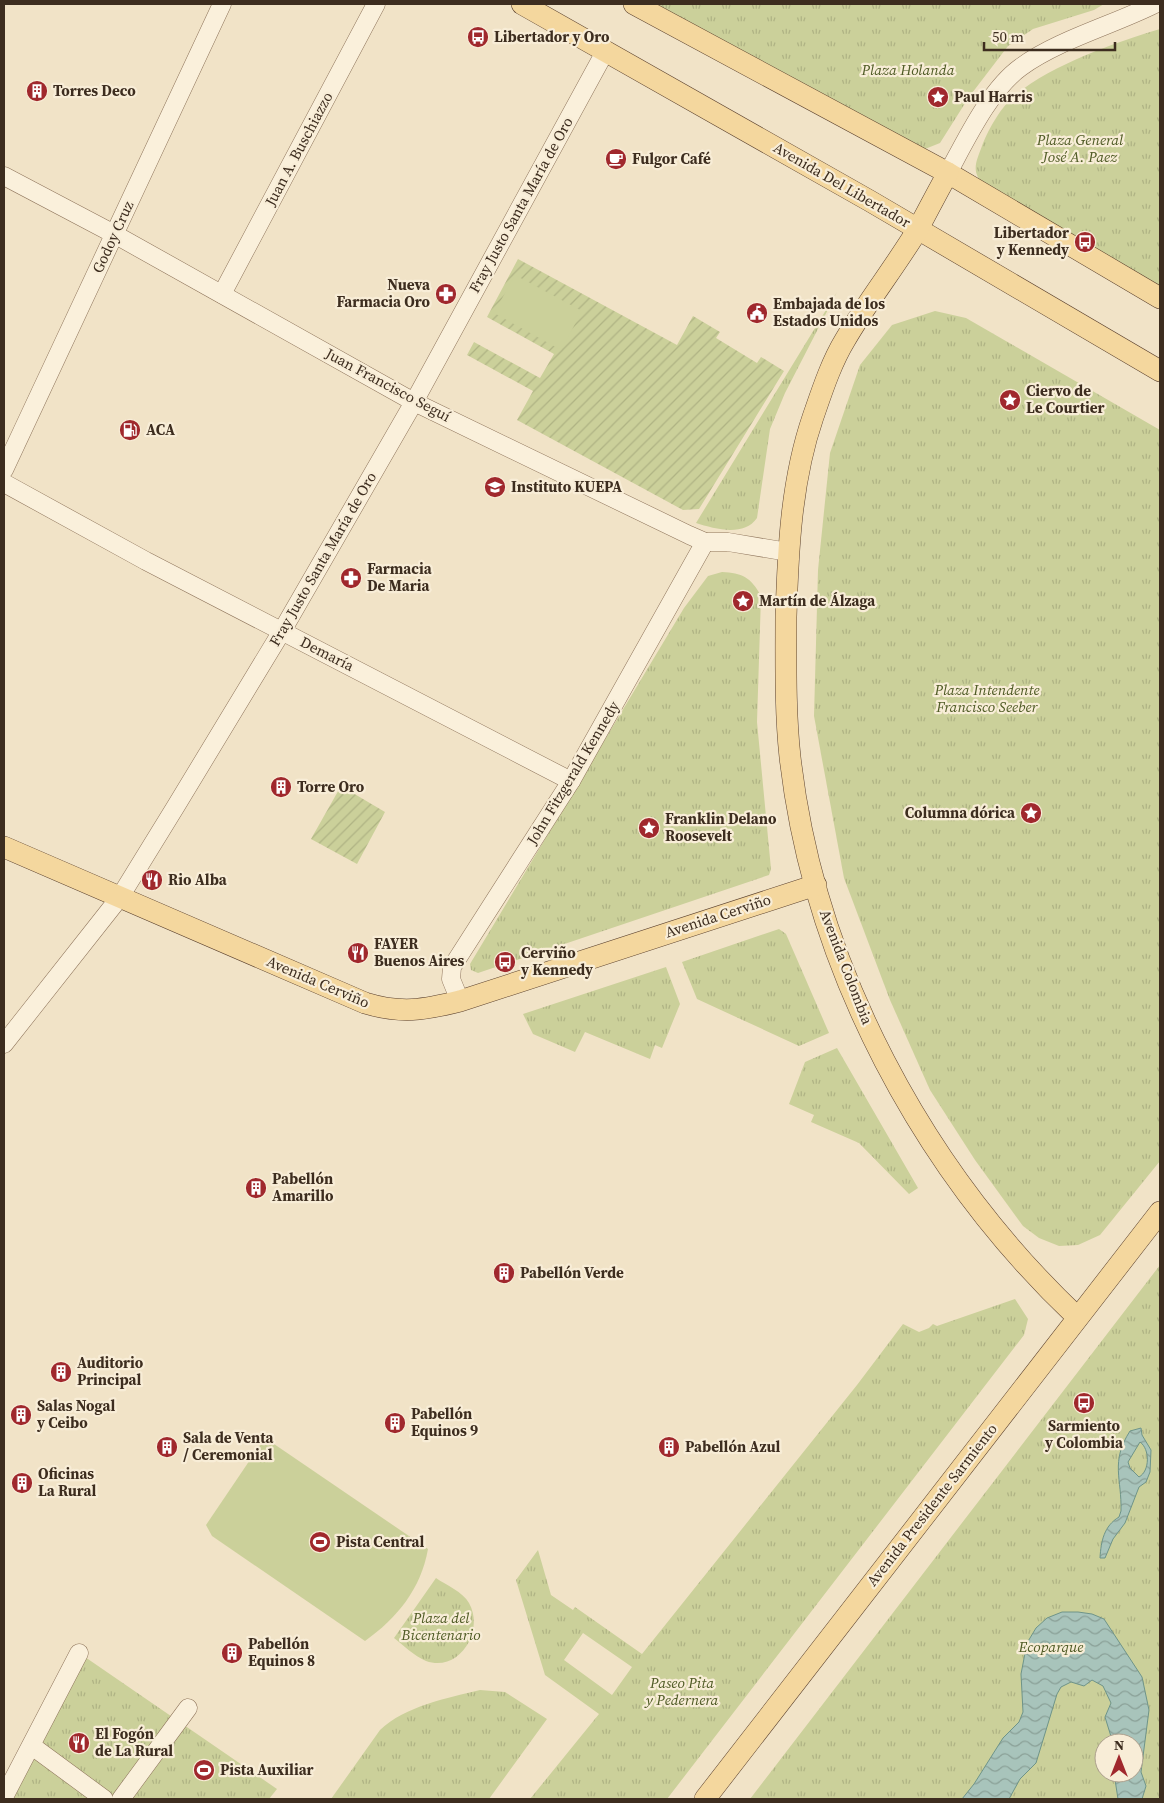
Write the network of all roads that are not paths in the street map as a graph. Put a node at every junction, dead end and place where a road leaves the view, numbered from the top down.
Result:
1 (222, 4) edge
2 (376, 4) edge
3 (522, 4) edge
4 (634, 4) edge
5 (1155, 4) edge
6 (606, 50) junction
7 (948, 173) junction
8 (4, 176) edge
9 (918, 228) junction
10 (114, 234) junction
11 (222, 294) junction
12 (1160, 298) edge
13 (1160, 370) edge
14 (414, 402) junction
15 (4, 470) edge
16 (4, 483) edge
17 (705, 542) junction
18 (788, 552) junction
19 (282, 630) junction
20 (571, 781) junction
21 (4, 847) edge
22 (816, 885) junction
23 (120, 897) junction
24 (460, 1001) junction
25 (4, 1044) edge
26 (1160, 1212) edge
27 (1077, 1317) junction
28 (79, 1653) dead end
29 (188, 1708) dead end
30 (32, 1746) junction
31 (4, 1797) edge
32 (104, 1799) edge
33 (121, 1799) edge
34 (705, 1799) edge

1 - 10 street, Godoy Cruz
2 - 11 street, Juan A. Buschiazzo
3 - 6 main road, Avenida Del Libertador
4 - 7 main road
5 - 7 street
6 - 9 main road, Avenida Del Libertador
6 - 14 street, Fray Justo Santa María de Oro
7 - 9 main road, Avenida Colombia
7 - 12 main road
8 - 10 street, Juan Francisco Seguí
9 - 13 main road, Avenida Del Libertador
9 - 18 main road, Avenida Colombia
10 - 11 street, Juan Francisco Seguí
10 - 15 street, Godoy Cruz
11 - 14 street, Juan Francisco Seguí
14 - 17 street, Juan Francisco Seguí
14 - 19 street, Fray Justo Santa María de Oro
16 - 19 street, Demaría
17 - 18 street, Juan Francisco Seguí
17 - 20 street, John Fitzgerald Kennedy
18 - 22 main road, Avenida Colombia
19 - 20 street, Demaría
19 - 23 street, Fray Justo Santa María de Oro
20 - 24 street, John Fitzgerald Kennedy
21 - 23 main road, Avenida Cerviño
22 - 24 main road, Avenida Cerviño
22 - 27 main road, Avenida Colombia
23 - 24 main road, Avenida Cerviño
23 - 25 street, Fray Justo Santa María de Oro
26 - 27 main road, Avenida Presidente Sarmiento
27 - 34 main road, Avenida Presidente Sarmiento
28 - 30 street
29 - 33 street
30 - 31 street
30 - 32 street

